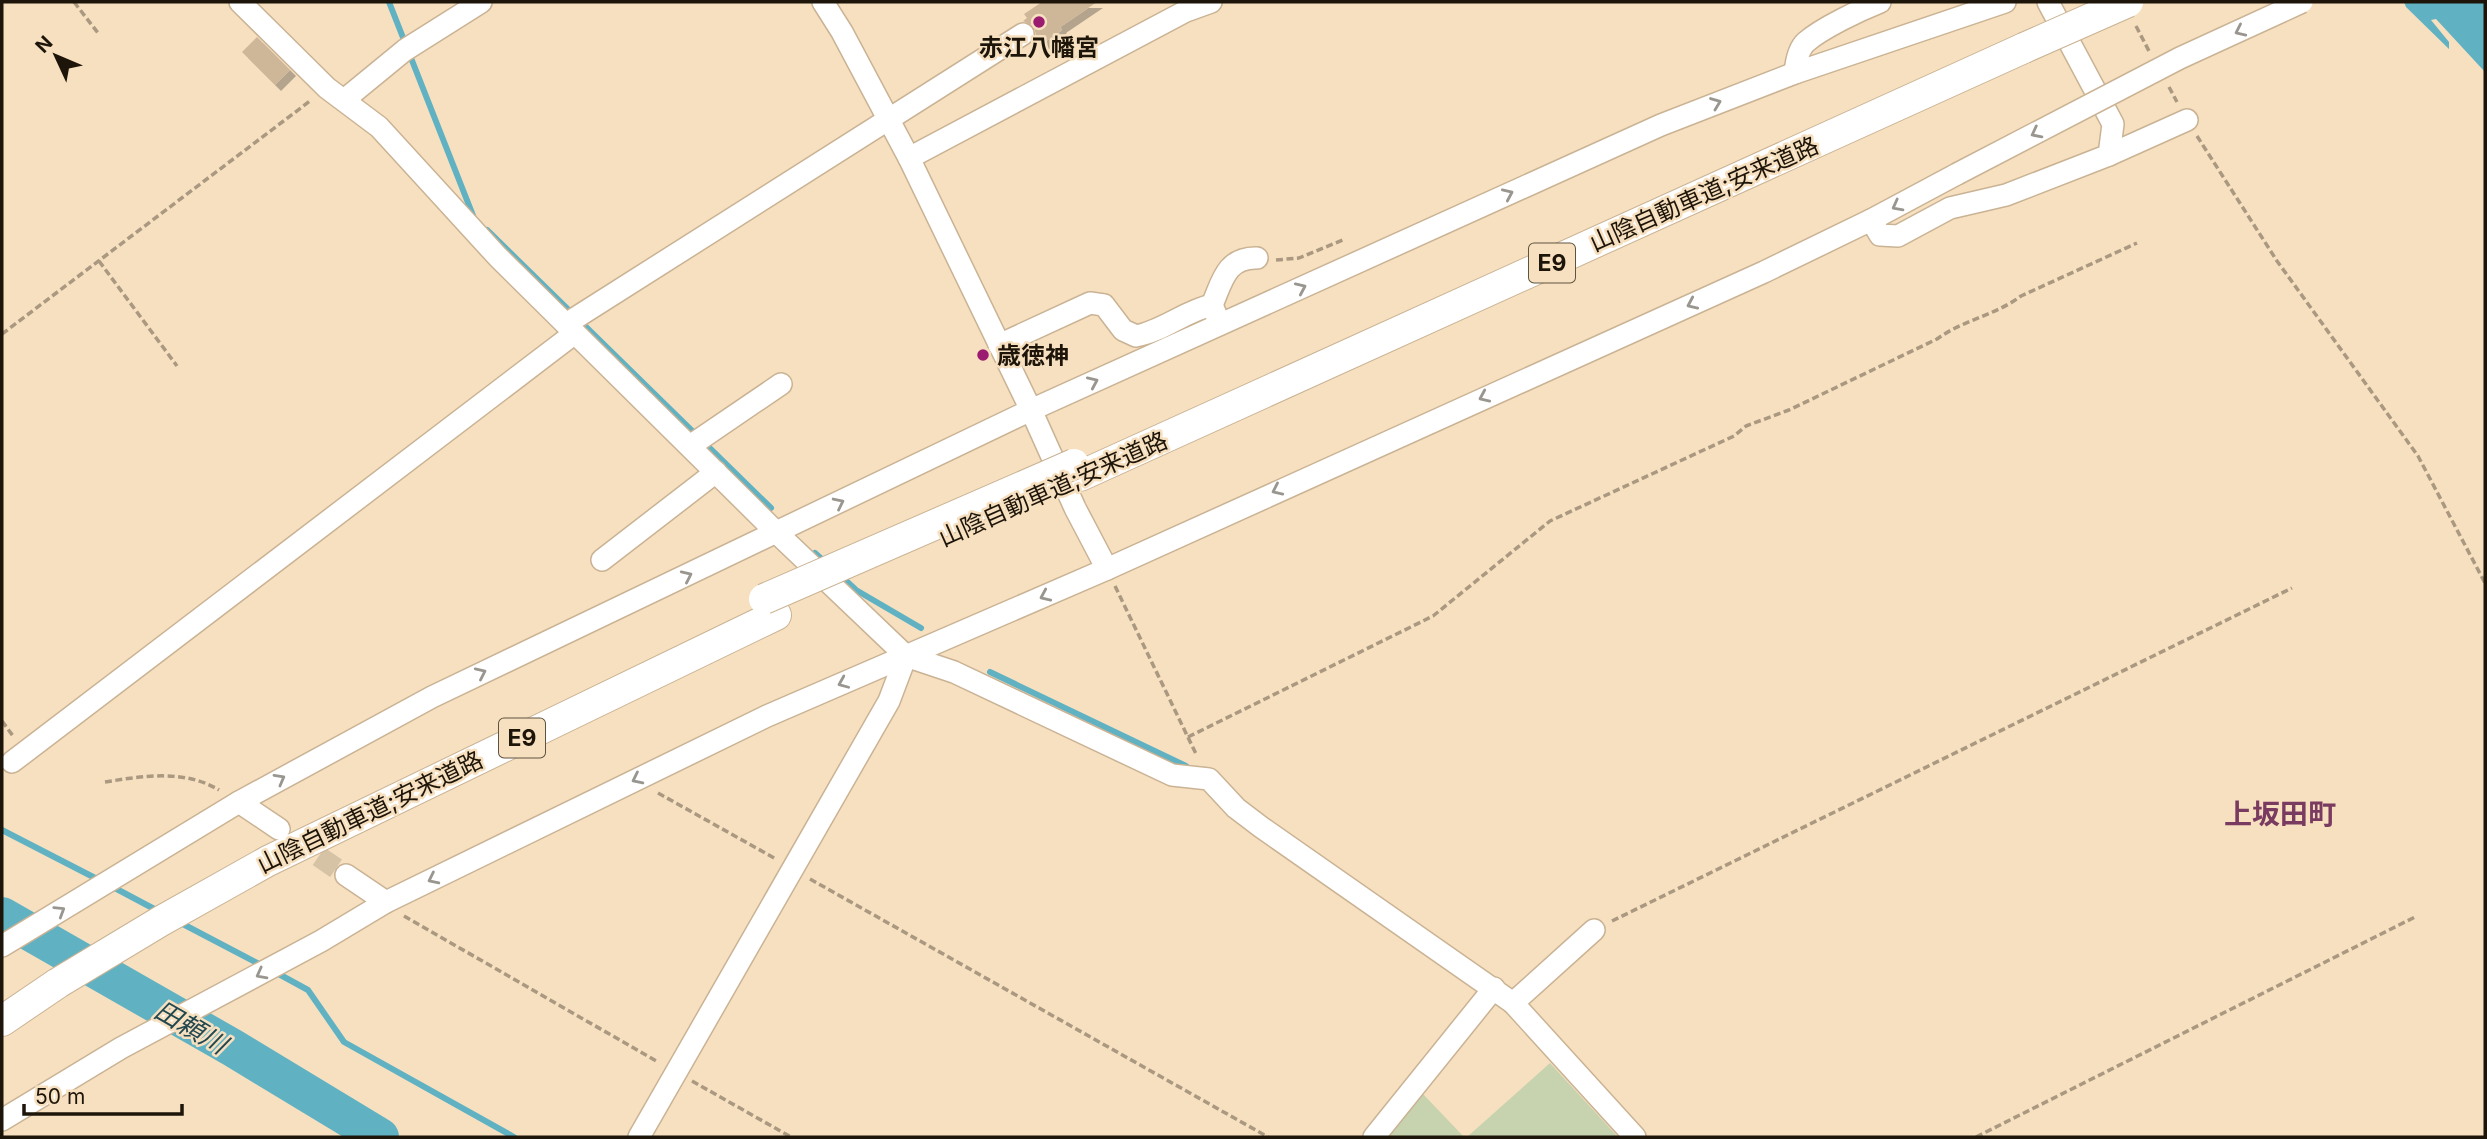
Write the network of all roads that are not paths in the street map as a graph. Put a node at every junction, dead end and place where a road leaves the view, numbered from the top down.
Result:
1 (240, 2) edge
2 (481, 2) edge
3 (823, 2) edge
4 (1211, 2) edge
5 (1880, 2) edge
6 (2006, 2) edge
7 (2048, 2) edge
8 (2090, 2) edge
9 (2301, 2) edge
10 (2132, 14) edge
11 (1023, 34) dead end
12 (2022, 42) junction
13 (1795, 73) junction
14 (335, 94) junction
15 (887, 119) junction
16 (2187, 120) road end
17 (2109, 155) junction
18 (909, 158) junction
19 (1871, 220) junction
20 (1257, 258) road end
21 (1216, 315) junction
22 (574, 323) junction
23 (999, 345) junction
24 (781, 384) dead end
25 (1031, 410) junction
26 (697, 441) junction
27 (716, 472) junction
28 (777, 533) junction
29 (601, 560) dead end
30 (1107, 569) junction
31 (906, 656) junction
32 (12, 762) dead end
33 (239, 802) junction
34 (270, 847) junction
35 (346, 875) tunnel mouth
36 (386, 902) junction
37 (1594, 930) road end
38 (2, 946) edge
39 (1494, 988) junction
40 (1513, 1003) junction
41 (2, 1006) edge
42 (2, 1021) edge
43 (2, 1120) edge
44 (639, 1137) edge
45 (1374, 1137) edge
46 (1635, 1137) edge

1 - 14 street
2 - 14 street
3 - 15 street
4 - 18 street
5 - 13 street
6 - 13 street
7 - 17 street
8 - 12 highway, 山陰自動車道;安来道路 / E9
9 -> 19 street, bridge
10 - 12 highway, 山陰自動車道;安来道路 / E9, bridge
11 - 15 street
12 - 34 highway, 山陰自動車道;安来道路 / E9, bridge
21 -> 13 street
14 - 22 street
15 - 18 street
15 - 22 street
16 - 17 street
17 - 19 street
18 - 23 street
19 -> 30 street
20 - 21 street
21 - 23 street
25 -> 21 street
22 - 26 street
22 - 32 street
23 - 25 street
24 - 26 street
28 -> 25 street
25 - 30 street
26 - 27 street
27 - 28 street
27 - 29 street
28 - 31 street
33 -> 28 street
30 -> 31 street
31 -> 36 street
31 - 39 street
31 - 44 street
33 - 34 street
38 -> 33 street
34 - 41 highway, 山陰自動車道;安来道路 / E9
34 - 42 highway, 山陰自動車道;安来道路 / E9
35 - 36 street
36 -> 43 street
37 - 40 street
39 - 40 street
39 - 45 street
40 - 46 street

